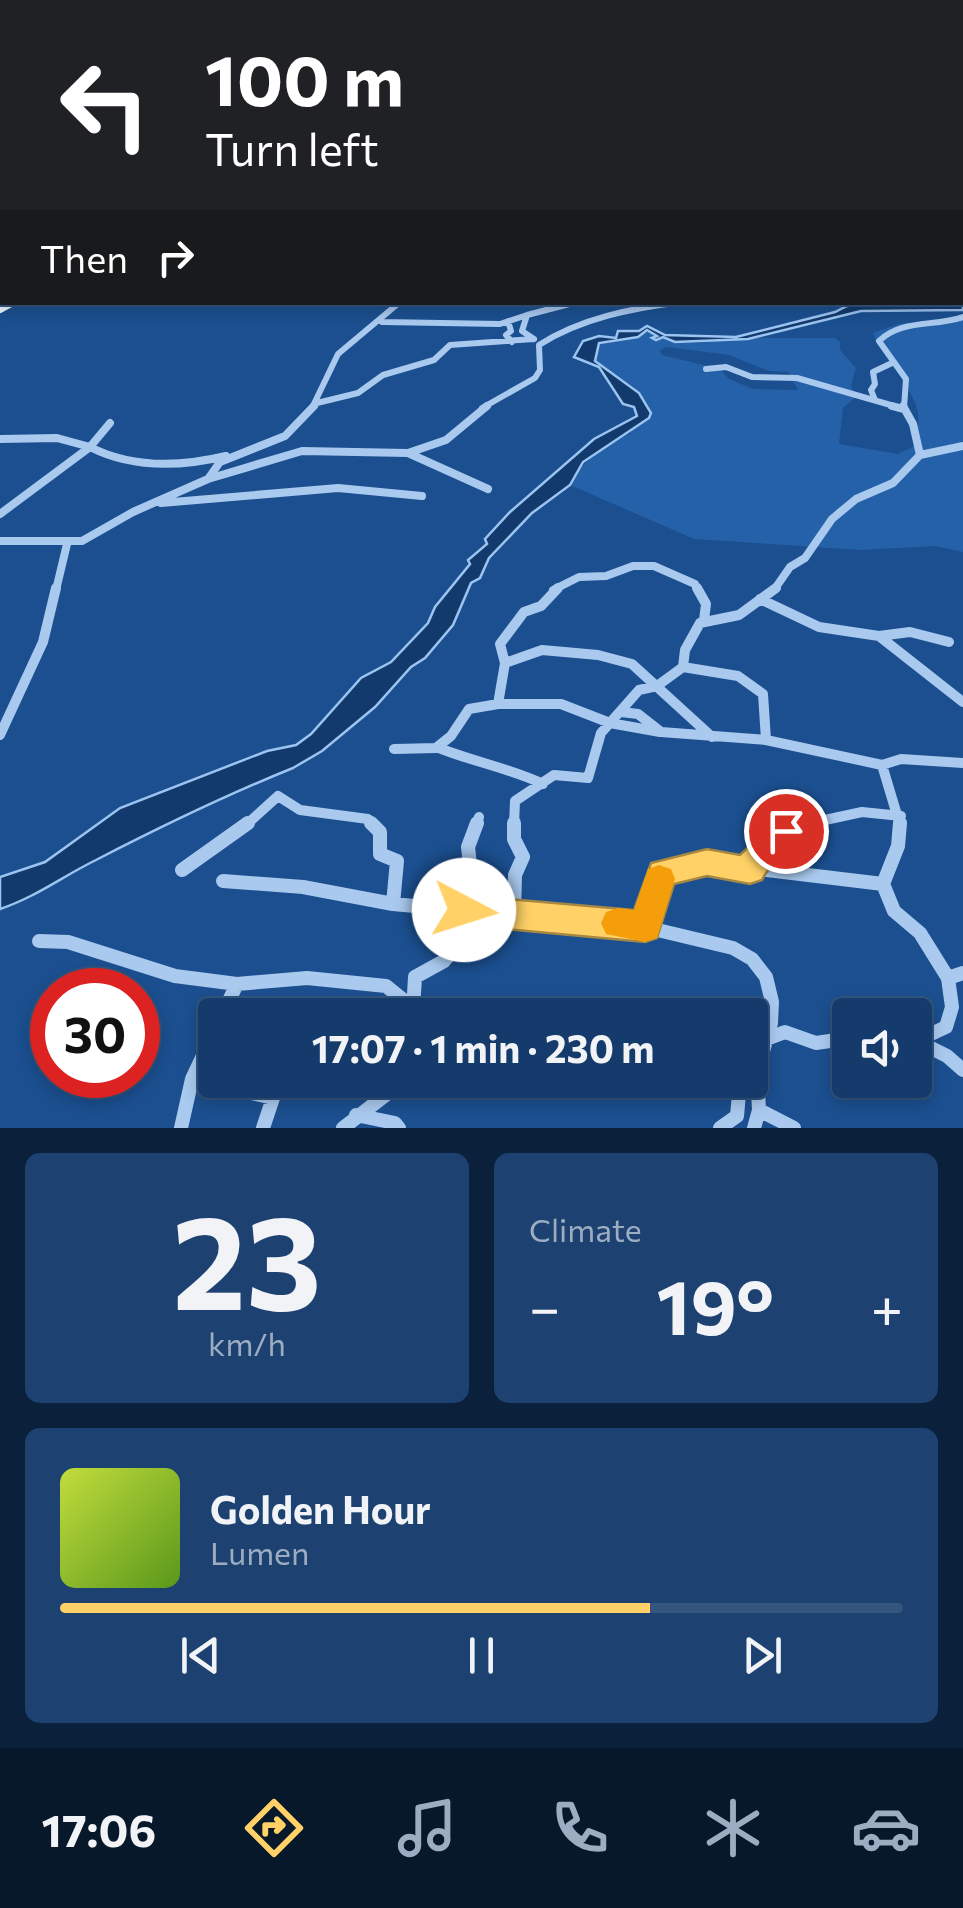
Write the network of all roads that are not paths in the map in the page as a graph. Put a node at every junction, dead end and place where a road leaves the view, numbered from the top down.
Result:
1 (397, 305) edge
2 (566, 305) edge
3 (669, 305) edge
4 (527, 315) junction
5 (963, 318) edge
6 (380, 322) junction
7 (510, 322) junction
8 (512, 342) junction
9 (536, 342) junction
10 (892, 363) dead end
11 (706, 369) dead end
12 (875, 400) junction
13 (317, 403) junction
14 (903, 409) junction
15 (110, 423) dead end
16 (0, 438) edge
17 (90, 446) junction
18 (963, 446) edge
19 (243, 450) junction
20 (918, 451) junction
21 (408, 453) junction
22 (208, 479) junction
23 (488, 490) dead end
24 (422, 496) dead end
25 (154, 504) junction
26 (0, 514) edge
27 (0, 541) edge
28 (67, 544) junction
29 (760, 599) junction
30 (704, 620) junction
31 (879, 636) junction
32 (949, 642) dead end
33 (505, 663) junction
34 (683, 668) junction
35 (657, 686) junction
36 (963, 702) edge
37 (498, 704) junction
38 (621, 712) junction
39 (610, 723) junction
40 (661, 732) junction
41 (0, 735) edge
42 (712, 737) junction
43 (766, 740) junction
44 (438, 748) junction
45 (394, 749) dead end
46 (963, 763) edge
47 (882, 765) junction
48 (543, 784) junction
49 (901, 816) junction
50 (479, 817) dead end
51 (182, 870) dead end
52 (750, 870) junction
53 (224, 881) dead end
54 (883, 884) junction
55 (393, 904) junction
56 (464, 910) junction
57 (514, 915) junction
58 (645, 927) junction
59 (39, 941) dead end
60 (956, 975) edge
61 (237, 984) junction
62 (230, 998) edge
63 (400, 998) edge
64 (416, 998) edge
65 (768, 1030) edge
66 (932, 1033) edge
67 (768, 1038) edge
68 (832, 1042) edge
69 (932, 1048) edge
70 (198, 1066) edge
71 (963, 1070) edge
72 (192, 1079) junction
73 (380, 1098) edge
74 (739, 1098) edge
75 (758, 1098) edge
76 (759, 1110) junction
77 (356, 1115) junction
78 (181, 1128) edge
79 (263, 1128) edge
80 (343, 1128) edge
81 (399, 1128) edge
82 (720, 1128) edge
83 (754, 1128) edge
84 (794, 1128) edge

1 - 6 street
2 - 4 street
3 - 9 street
4 - 7 street
4 - 9 street
5 - 14 street
6 - 7 street
6 - 13 street
7 - 8 street
8 - 9 street
8 - 13 street
9 - 21 street
10 - 12 street
11 - 12 street
12 - 14 street
13 - 19 street
14 - 20 street
15 - 17 street
16 - 17 street
17 - 19 street
17 - 26 street
18 - 20 street
19 - 22 street
20 - 29 street
21 - 22 street
21 - 23 street
22 - 25 street
24 - 25 street
25 - 28 street
27 - 28 street
28 - 41 street
29 - 30 street
29 - 31 street
30 - 33 street
30 - 34 street
31 - 32 street
31 - 36 street
33 - 35 street
33 - 37 street
34 - 35 street
34 - 43 street
35 - 38 street
35 - 42 street
37 - 39 street
37 - 44 street
38 - 39 street
38 - 40 street
39 - 40 street
39 - 48 street
40 - 42 street
42 - 43 street
43 - 47 street
44 - 45 street
44 - 48 street
46 - 47 street
47 - 49 street
48 - 57 street
49 - 52 street
49 - 54 street
50 - 56 street
51 - 55 street
52 - 54 street
52 - 58 street
53 - 55 street
54 - 60 street
55 - 56 street
56 - 57 street
56 - 64 street
57 - 58 street
58 - 65 street
59 - 61 street
60 - 66 street
61 - 62 street
61 - 63 street
67 - 68 street
69 - 71 street
70 - 72 street
72 - 78 street
72 - 79 street
73 - 77 street
74 - 82 street
75 - 76 street
76 - 83 street
76 - 84 street
77 - 80 street
77 - 81 street

